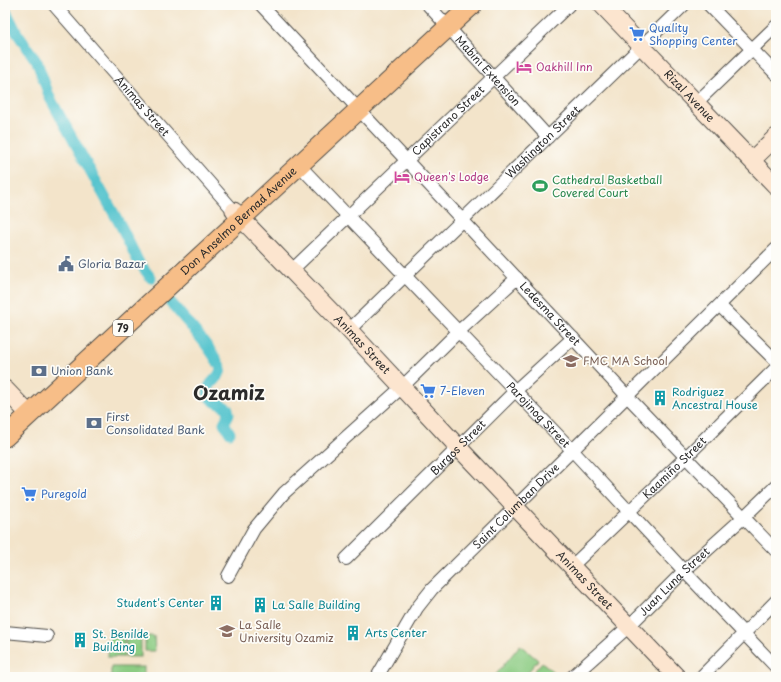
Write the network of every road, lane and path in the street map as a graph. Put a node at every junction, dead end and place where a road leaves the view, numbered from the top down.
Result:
1 (54, 5) edge
2 (261, 5) edge
3 (428, 5) edge
4 (459, 5) edge
5 (472, 5) edge
6 (570, 5) edge
7 (602, 5) edge
8 (684, 5) edge
9 (709, 5) edge
10 (446, 23) junction
11 (776, 26) edge
12 (641, 46) junction
13 (752, 49) junction
14 (776, 74) edge
15 (494, 77) junction
16 (696, 102) junction
17 (356, 106) junction
18 (548, 137) junction
19 (776, 137) edge
20 (408, 160) junction
21 (752, 160) junction
22 (299, 165) junction
23 (776, 186) edge
24 (238, 215) junction
25 (348, 217) junction
26 (464, 221) junction
27 (776, 249) edge
28 (292, 270) junction
29 (406, 276) junction
30 (517, 278) junction
31 (720, 306) junction
32 (349, 330) junction
33 (458, 332) junction
34 (573, 338) junction
35 (776, 361) edge
36 (776, 368) edge
37 (402, 387) junction
38 (5, 389) edge
39 (515, 392) junction
40 (627, 396) junction
41 (25, 410) junction
42 (5, 422) edge
43 (5, 437) edge
44 (459, 448) junction
45 (572, 450) junction
46 (687, 456) junction
47 (776, 486) edge
48 (515, 506) junction
49 (629, 511) junction
50 (744, 517) junction
51 (776, 551) edge
52 (346, 559) dead end
53 (572, 566) junction
54 (684, 571) junction
55 (228, 576) dead end
56 (776, 601) edge
57 (628, 627) junction
58 (5, 632) edge
59 (743, 633) junction
60 (47, 636) dead end
61 (776, 667) edge
62 (377, 677) edge
63 (572, 677) edge
64 (677, 677) edge
65 (701, 677) edge

1 - 24 street, Animas Street
2 - 17 street, Ledesma Street
3 - 10 street, Mabini Extension
4 - 10 main road, Don Anselmo Bernad Avenue / 79
5 - 10 main road, Don Anselmo Bernad Avenue / 79
6 - 15 street, Capistrano Street
7 - 12 street, Rizal Avenue
8 - 12 street, Washington Street
9 - 13 street
10 - 15 street, Mabini Extension
10 - 17 main road, Don Anselmo Bernad Avenue / 79
11 - 13 street
12 - 16 street, Rizal Avenue
12 - 18 street, Washington Street
13 - 14 street
13 - 16 street
15 - 18 street, Mabini Extension
15 - 20 street, Capistrano Street
16 - 21 street, Rizal Avenue
17 - 20 street, Ledesma Street
17 - 22 main road, Don Anselmo Bernad Avenue / 79
17 - 24 main road, Don Anselmo Bernad Avenue / 79
18 - 26 street, Washington Street
19 - 21 street
20 - 25 street, Capistrano Street
20 - 26 street, Ledesma Street
21 - 23 street, Rizal Avenue
22 - 24 main road, Don Anselmo Bernad Avenue / 79
22 - 25 street, Parojinog Street
24 - 28 street, Animas Street
24 - 41 main road, Don Anselmo Bernad Avenue / 79
25 - 28 street, Capistrano Street
25 - 29 street, Parojinog Street
26 - 29 street, Washington Street
26 - 30 street, Ledesma Street
27 - 31 street, Saint Columban Drive
28 - 32 street, Animas Street
29 - 32 street, Washington Street
29 - 33 street, Parojinog Street
30 - 33 street
30 - 34 street, Ledesma Street
31 - 35 street
31 - 40 street, Saint Columban Drive
32 - 37 street, Animas Street
33 - 37 street
33 - 39 street, Parojinog Street
34 - 39 street, Burgos Street
34 - 40 street, Ledesma Street
36 - 46 street, Kaamiño Street
37 - 44 street, Animas Street
37 - 55 street
38 - 41 street
39 - 44 street, Burgos Street
39 - 45 street, Parojinog Street
40 - 45 street, Saint Columban Drive
40 - 46 street, Ledesma Street
41 - 42 main road, Don Anselmo Bernad Avenue / 79
41 - 43 main road, Don Anselmo Bernad Avenue / 79
44 - 48 street, Animas Street
44 - 52 street, Burgos Street
45 - 48 street, Saint Columban Drive
45 - 49 street, Parojinog Street
46 - 49 street, Kaamiño Street
46 - 50 street, Ledesma Street
47 - 50 street, Juan Luna Street
48 - 53 street, Animas Street
48 - 62 street, Saint Columban Drive
49 - 53 street, Kaamiño Street
49 - 54 street, Parojinog Street
50 - 51 street, Ledesma Street
50 - 54 street, Juan Luna Street
53 - 57 street, Animas Street
54 - 57 street, Juan Luna Street
54 - 59 street, Parojinog Street
56 - 59 street
57 - 63 street, Juan Luna Street
57 - 64 street, Animas Street
58 - 60 street
59 - 61 street, Parojinog Street
59 - 65 street

